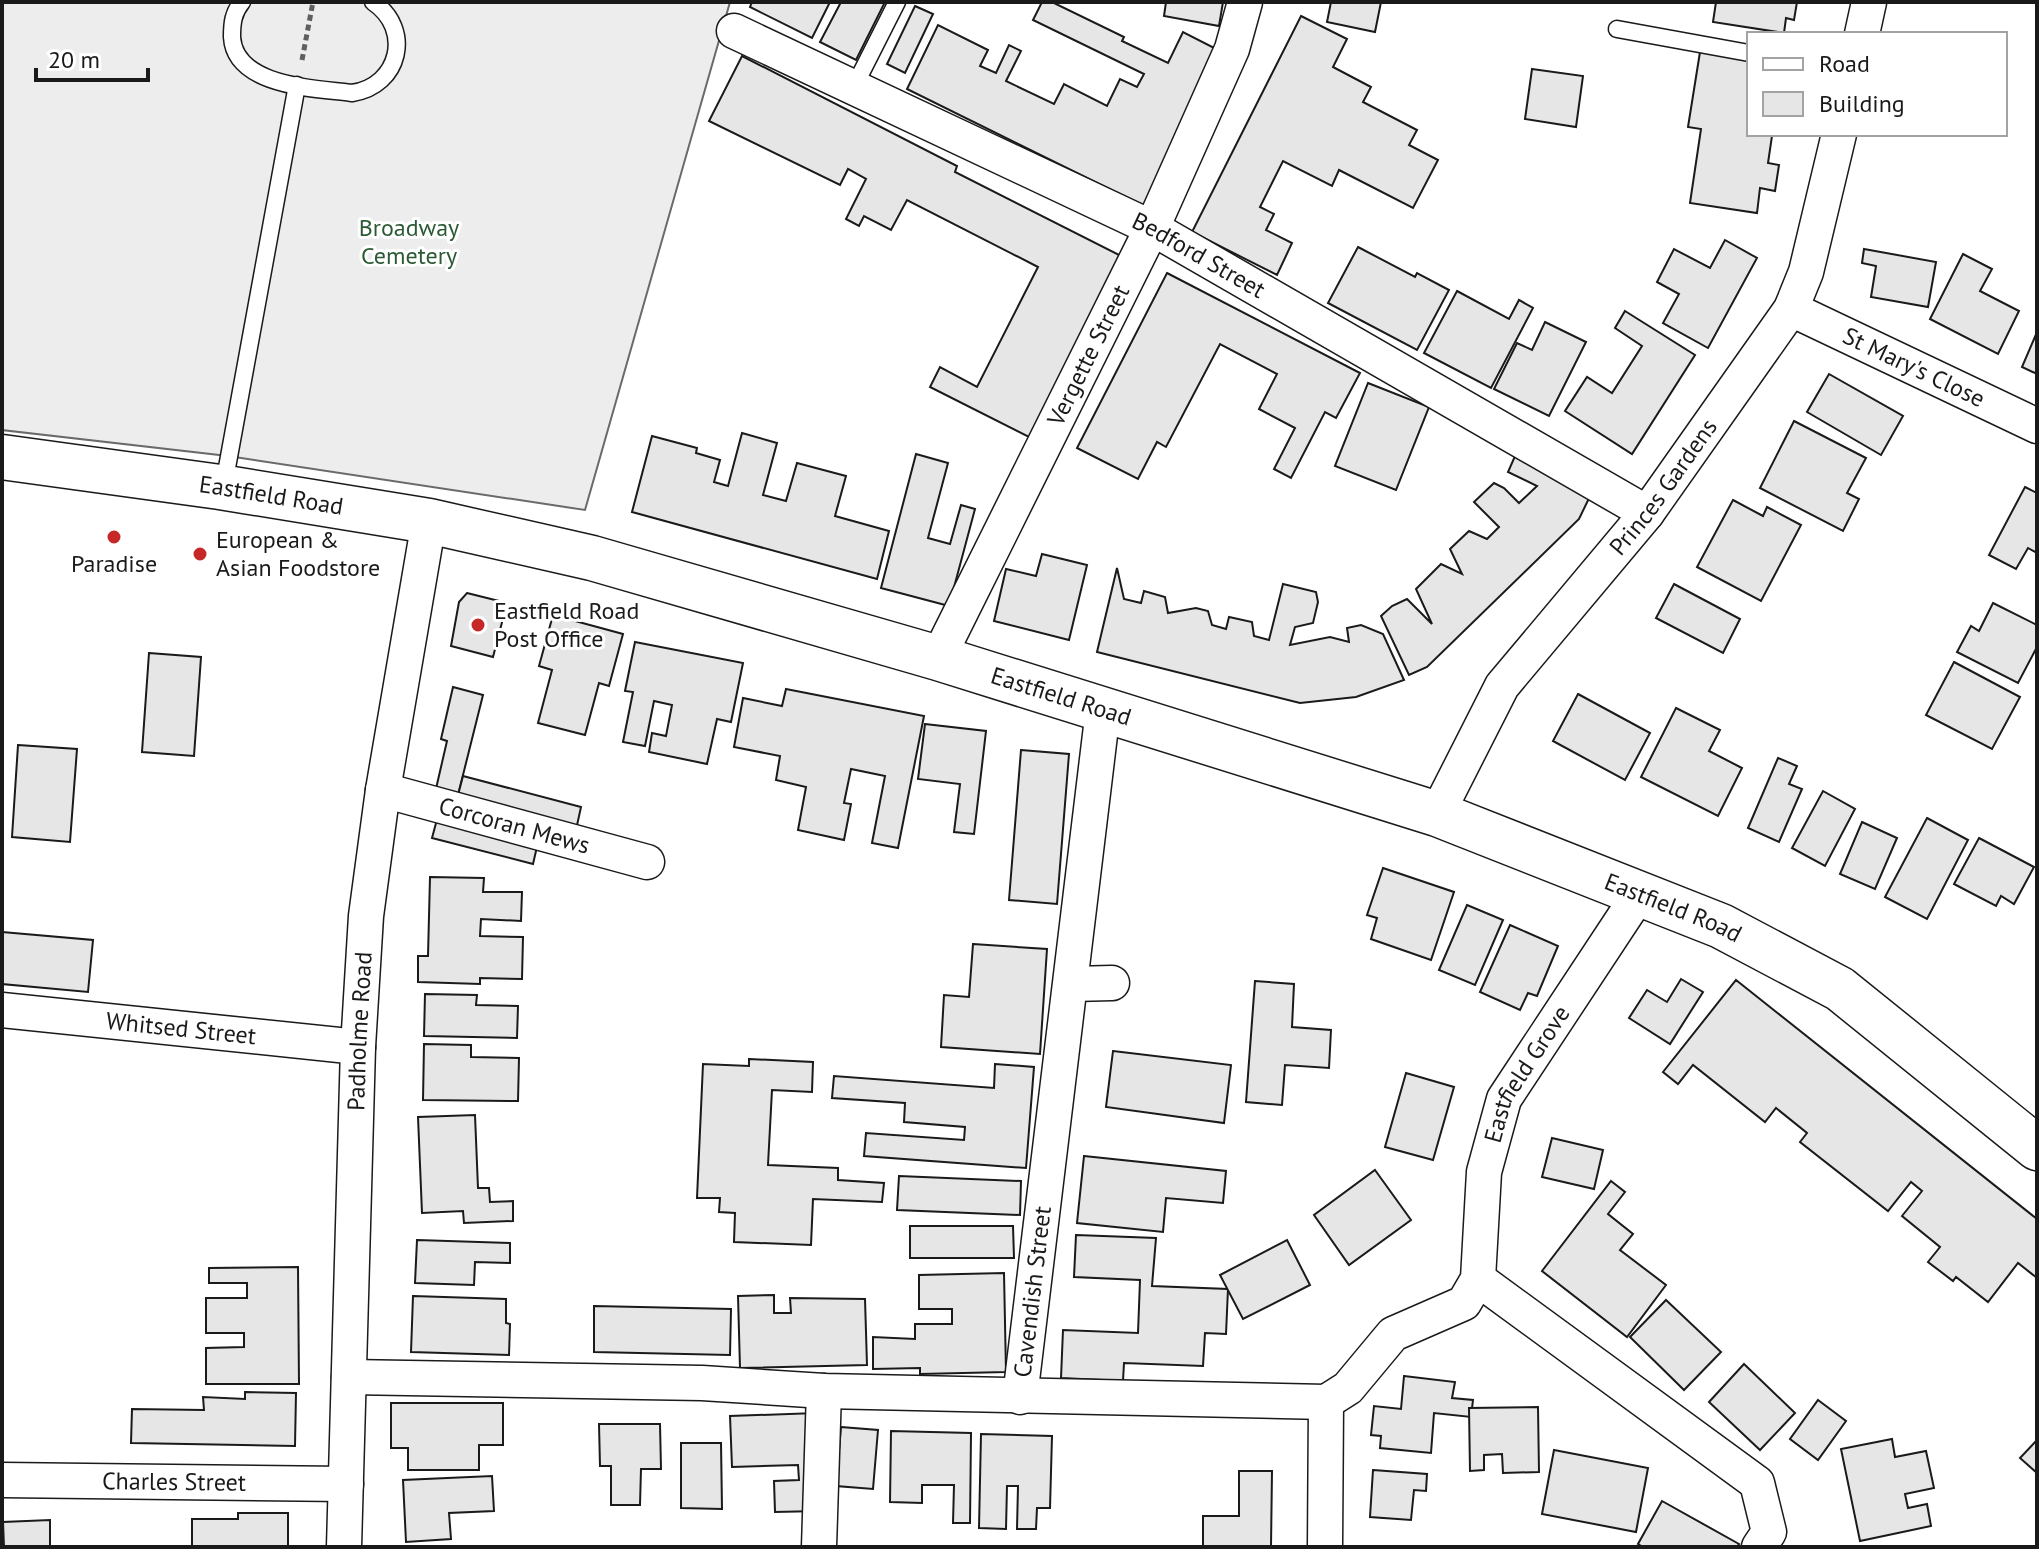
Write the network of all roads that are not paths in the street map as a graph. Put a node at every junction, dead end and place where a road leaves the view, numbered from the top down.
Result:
1 (242, 2) edge
2 (373, 2) edge
3 (897, 2) edge
4 (1245, 2) edge
5 (1869, 2) edge
6 (1617, 29) dead end
7 (734, 31) dead end
8 (1862, 32) edge
9 (1747, 53) edge
10 (297, 85) junction
11 (854, 87) junction
12 (1839, 136) edge
13 (1152, 228) junction
14 (1791, 309) junction
15 (2037, 426) edge
16 (2, 457) edge
17 (223, 488) junction
18 (1647, 513) junction
19 (429, 521) junction
20 (938, 658) junction
21 (1103, 710) junction
22 (383, 790) junction
23 (1437, 814) junction
24 (647, 862) dead end
25 (1640, 893) junction
26 (1112, 983) dead end
27 (1072, 984) junction
28 (2, 1010) edge
29 (358, 1047) junction
30 (2037, 1148) edge
31 (1478, 1279) junction
32 (349, 1377) junction
33 (824, 1391) junction
34 (1020, 1397) junction
35 (1326, 1402) junction
36 (2, 1480) edge
37 (346, 1484) junction
38 (344, 1547) edge
39 (819, 1547) edge
40 (1325, 1547) edge
41 (1759, 1547) edge

1 - 10 lane
2 - 10 lane
3 - 11 lane
4 - 13 street, Vergette Street
5 - 8 street
6 - 9 lane
7 - 11 street, Bedford Street
10 - 17 lane
11 - 13 street, Bedford Street
12 - 14 street, Princes Gardens
13 - 18 street, Bedford Street
13 - 20 street, Vergette Street
14 - 15 street, St Mary's Close
14 - 18 street, Princes Gardens
16 - 17 street, Eastfield Road
17 - 19 street, Eastfield Road
18 - 23 street, Princes Gardens
19 - 20 street, Eastfield Road
19 - 22 street, Padholme Road
20 - 21 street, Eastfield Road
21 - 23 street, Eastfield Road
21 - 27 street, Cavendish Street
22 - 24 street, Corcoran Mews
22 - 29 street, Padholme Road
23 - 25 street, Eastfield Road
25 - 30 street, Eastfield Road
25 - 31 street, Eastfield Grove
26 - 27 street
27 - 34 street, Cavendish Street
28 - 29 street, Whitsed Street
29 - 32 street, Padholme Road
31 - 35 street
31 - 41 street
32 - 33 street, Cavendish Street
32 - 37 street, Padholme Road
33 - 34 street, Cavendish Street
33 - 39 street
34 - 35 street
35 - 40 street
36 - 37 street, Charles Street
37 - 38 street, Padholme Road

